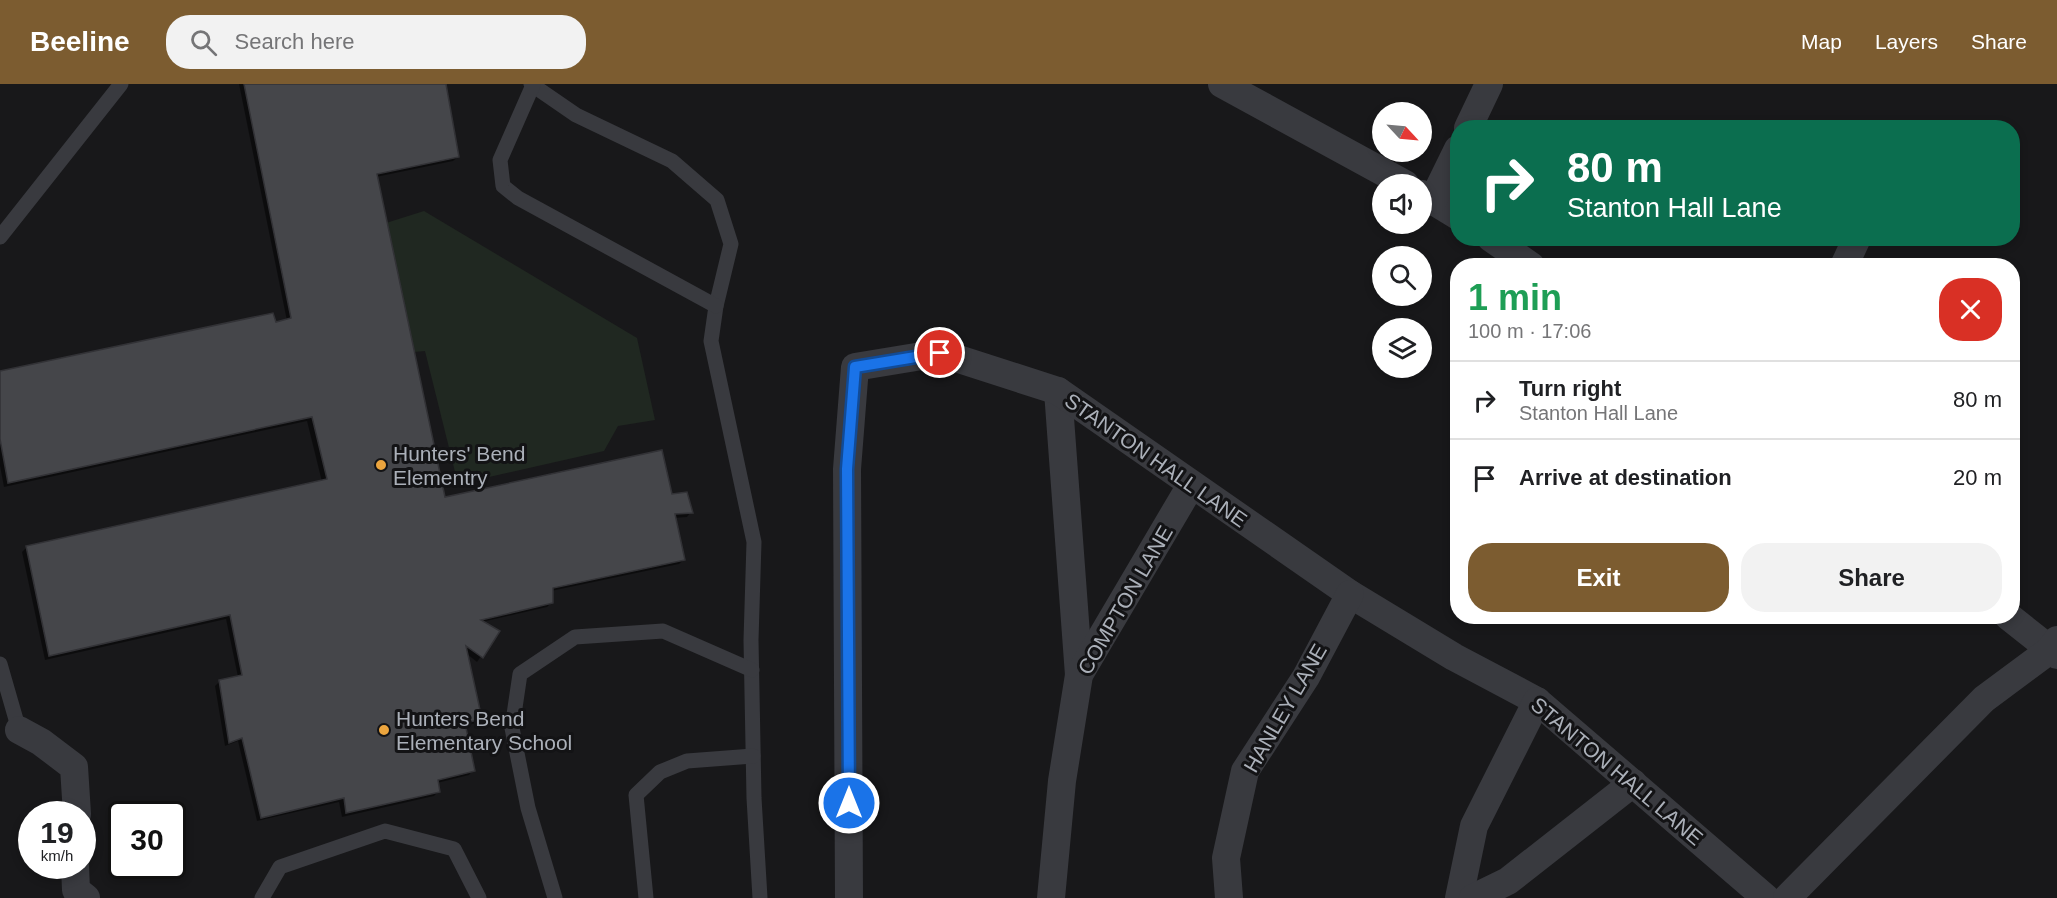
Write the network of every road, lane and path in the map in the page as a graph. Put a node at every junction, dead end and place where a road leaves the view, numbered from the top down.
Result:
1 (121, 84) edge
2 (1222, 84) edge
3 (1489, 84) edge
4 (532, 85) edge
5 (1472, 120) edge
6 (1450, 162) edge
7 (1387, 174) edge
8 (1432, 191) edge
9 (1432, 200) edge
10 (1450, 211) edge
11 (0, 237) edge
12 (1503, 246) edge
13 (1520, 258) edge
14 (716, 306) junction
15 (1058, 391) junction
16 (1191, 485) junction
17 (1350, 594) junction
18 (2019, 624) edge
19 (2055, 649) edge
20 (0, 664) edge
21 (752, 670) junction
22 (1079, 675) junction
23 (1537, 701) junction
24 (19, 730) joint
25 (753, 756) junction
26 (1633, 783) junction
27 (76, 801) edge
28 (76, 879) edge
29 (86, 898) edge
30 (262, 898) edge
31 (480, 898) edge
32 (555, 898) edge
33 (646, 898) edge
34 (760, 898) edge
35 (849, 898) edge
36 (1051, 898) edge
37 (1228, 898) edge
38 (1459, 898) edge
39 (1473, 898) edge
40 (1766, 898) edge
41 (1787, 898) edge

1 - 11 lane
2 - 7 street
3 - 5 street
4 - 14 lane
4 - 14 lane
6 - 8 street
9 - 10 street
12 - 13 street
14 - 21 lane
15 - 16 street, STANTON HALL LANE
15 - 22 street
15 - 35 street, STANTON HALL LANE
16 - 17 street, STANTON HALL LANE
16 - 22 street, COMPTON LANE
17 - 23 street, STANTON HALL LANE
17 - 37 street, HANLEY LANE
18 - 19 street
19 - 41 street
20 - 24 lane
21 - 25 lane
21 - 32 lane
22 - 36 street, COMPTON LANE
23 - 26 street, STANTON HALL LANE
23 - 38 street
24 - 27 street
25 - 33 lane
25 - 34 lane
26 - 39 street
26 - 40 street, STANTON HALL LANE
28 - 29 street
30 - 31 lane

